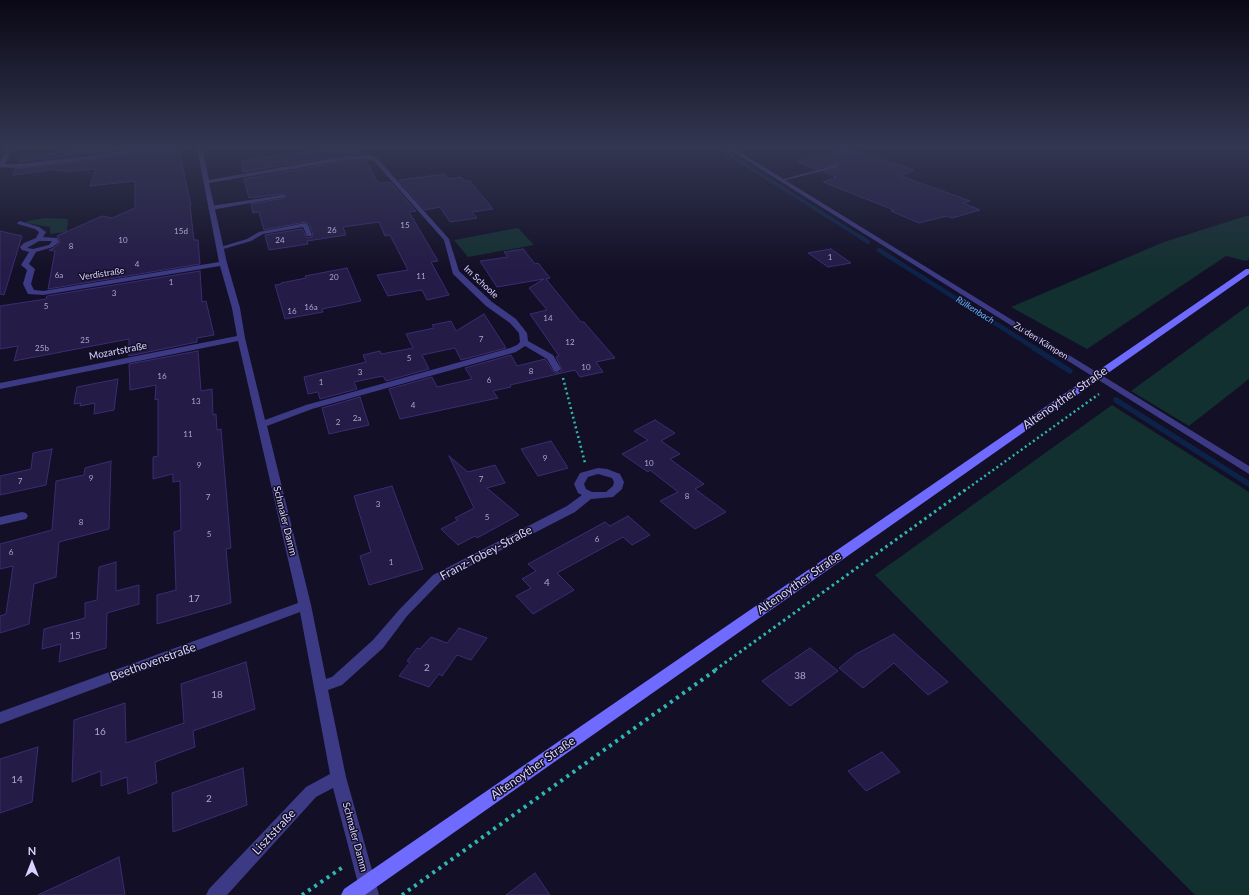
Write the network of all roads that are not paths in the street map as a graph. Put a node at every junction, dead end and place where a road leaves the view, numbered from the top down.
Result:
1 (207, 190) edge
2 (402, 190) edge
3 (798, 190) edge
4 (283, 196) dead end
5 (211, 208) junction
6 (20, 223) dead end
7 (309, 235) dead end
8 (38, 239) junction
9 (220, 248) junction
10 (33, 251) junction
11 (223, 263) junction
12 (1249, 271) edge
13 (241, 338) junction
14 (524, 342) junction
15 (557, 369) road end
16 (1097, 376) junction
17 (0, 386) edge
18 (261, 424) junction
19 (1249, 471) edge
20 (589, 495) junction
21 (22, 516) dead end
22 (0, 521) edge
23 (305, 605) junction
24 (322, 687) junction
25 (0, 718) edge
26 (338, 777) junction
27 (369, 889) edge
28 (215, 895) edge
29 (350, 895) edge

1 - 5 street, Schmaler Damm
2 - 14 street, Im Schoole
3 - 16 street, Zu den Kämpen
4 - 5 lane
5 - 9 street, Schmaler Damm
6 - 8 street
7 - 9 lane
8 - 10 street
8 - 10 street
9 - 11 street, Schmaler Damm
10 - 11 street, Verdistraße
11 - 13 street, Schmaler Damm
12 - 16 main road, Altenoyther Straße
13 - 17 street, Mozartstraße
13 - 18 street, Schmaler Damm
14 - 15 street
14 - 18 street
16 - 19 street, Zu den Kämpen
16 - 27 main road, Altenoyther Straße
18 - 23 street, Schmaler Damm
20 - 20 street
20 - 24 street, Franz-Tobey-Straße
21 - 22 street
23 - 24 street, Schmaler Damm
23 - 25 street, Beethovenstraße
24 - 26 street, Schmaler Damm
26 - 27 street, Schmaler Damm
26 - 28 street, Lisztstraße
27 - 29 main road, Altenoyther Straße

